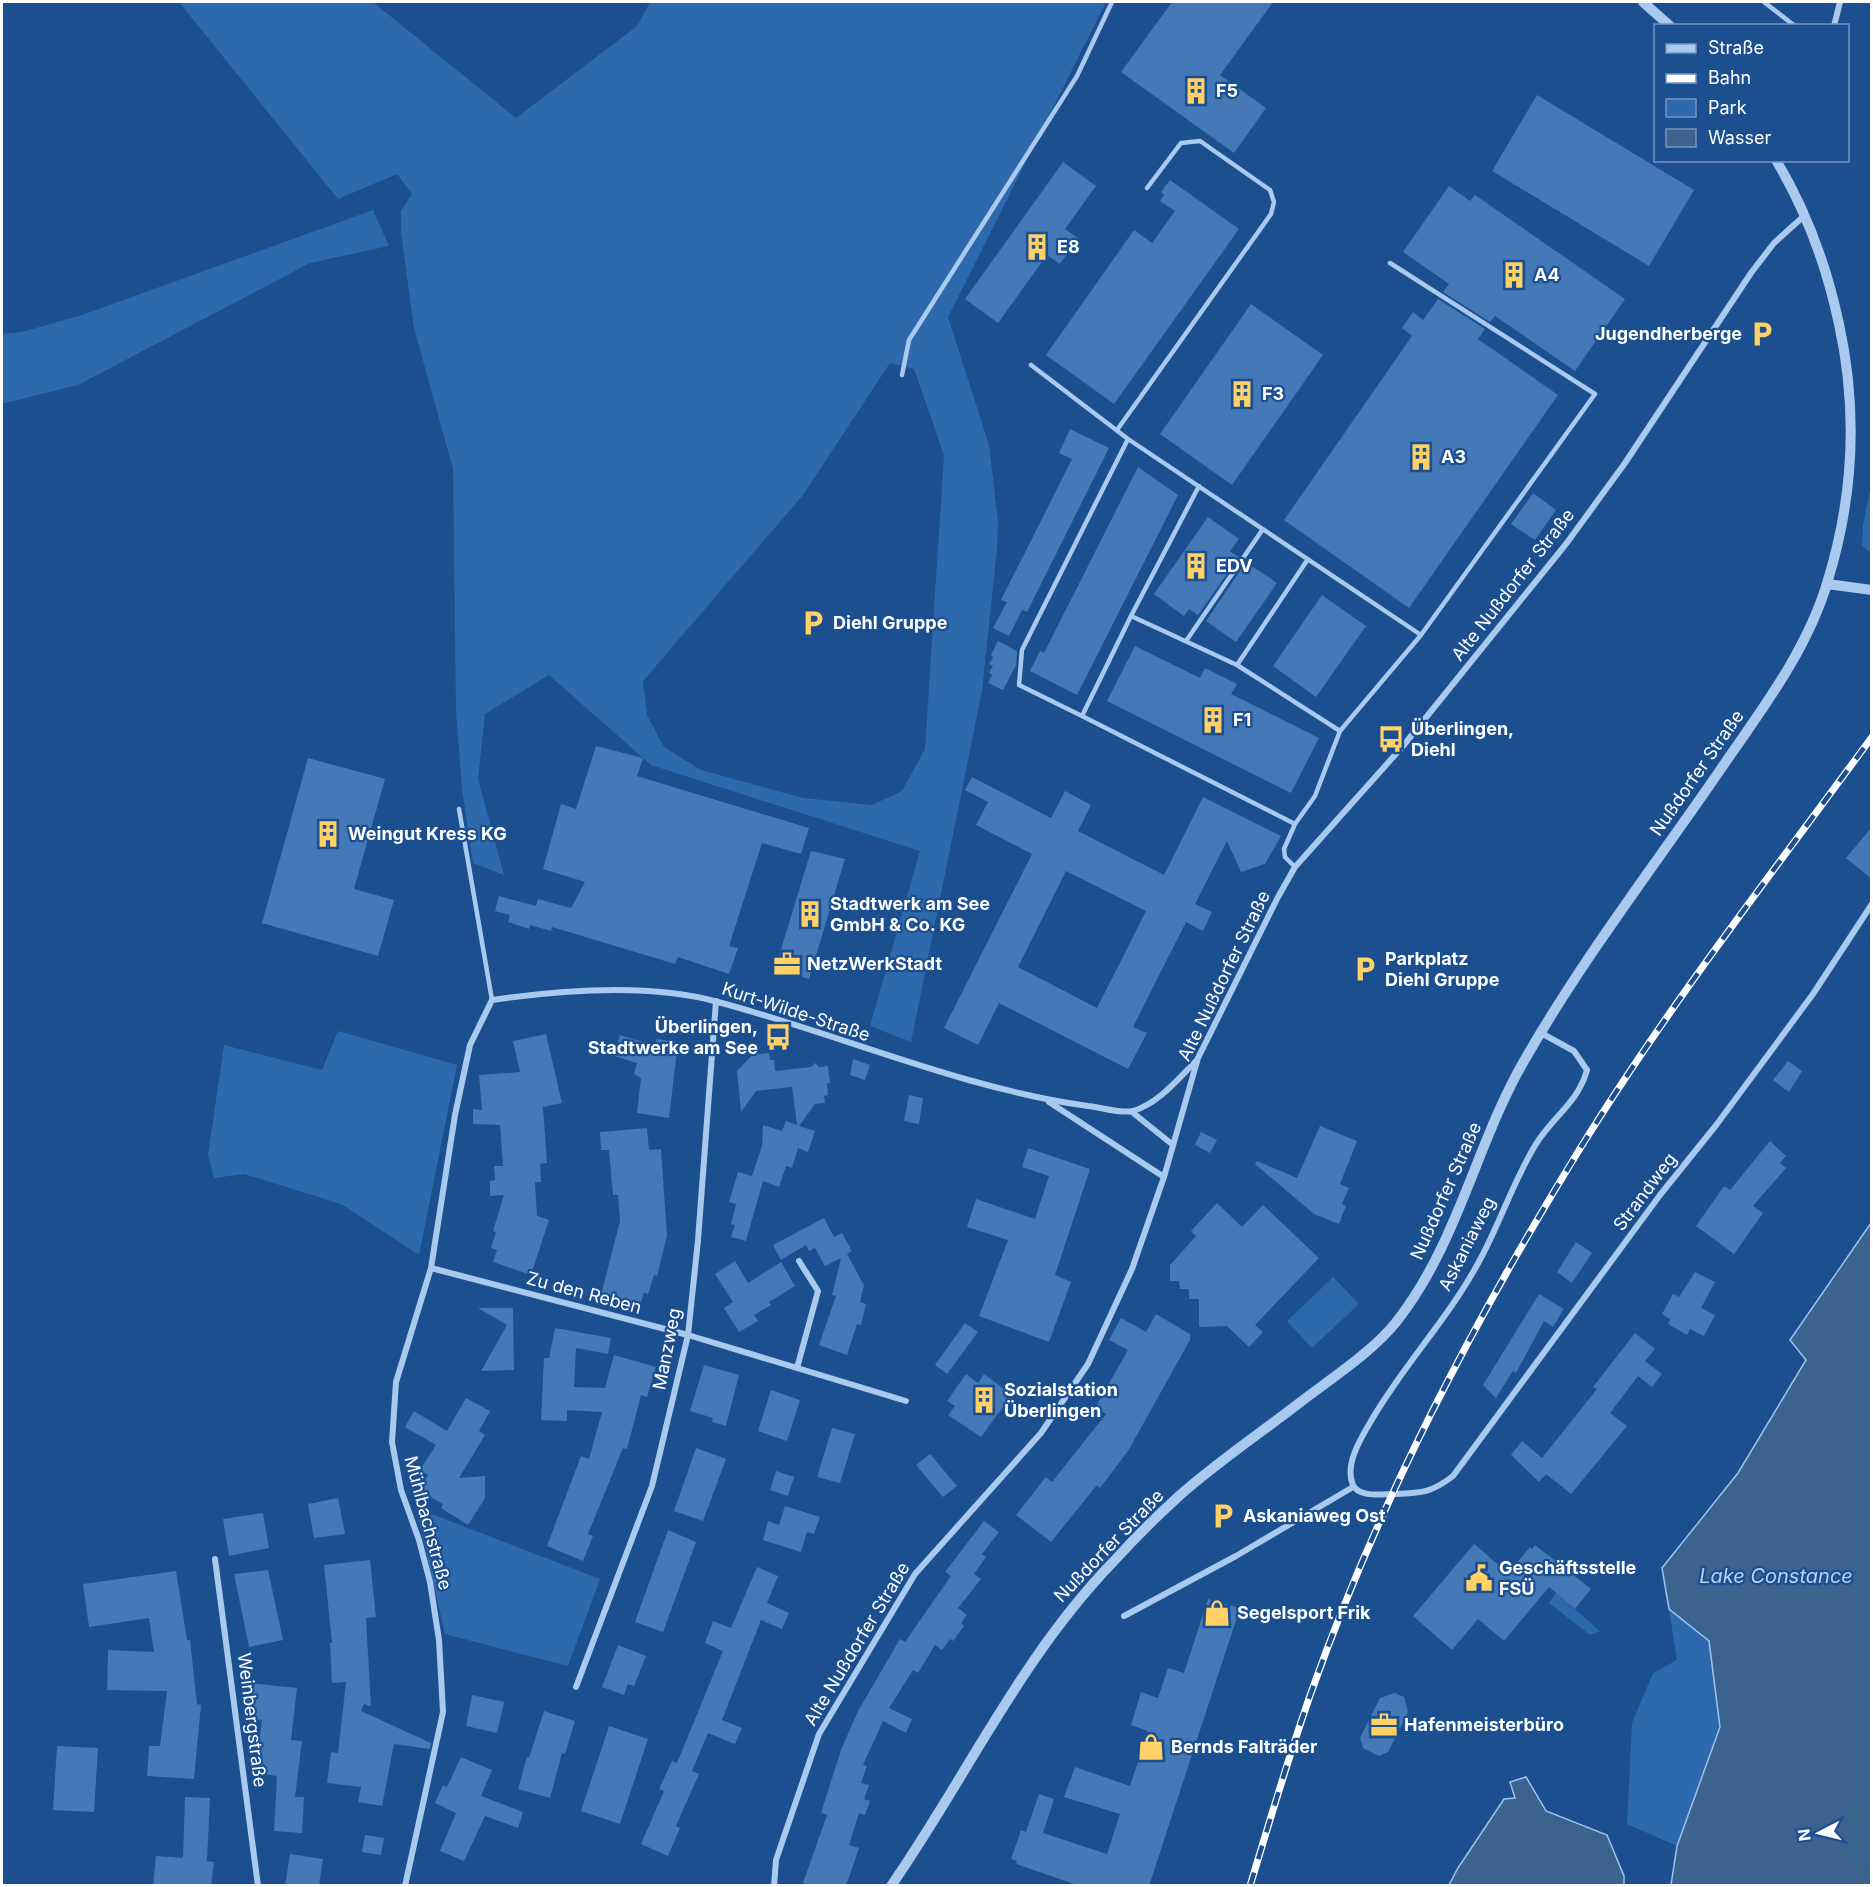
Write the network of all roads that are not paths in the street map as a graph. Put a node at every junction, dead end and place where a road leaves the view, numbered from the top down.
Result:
1 (1112, 2) edge
2 (1643, 2) edge
3 (1764, 2) edge
4 (1840, 2) edge
5 (1669, 24) edge
6 (1792, 24) edge
7 (1834, 24) edge
8 (1777, 162) edge
9 (1147, 188) dead end
10 (1804, 216) junction
11 (1390, 263) dead end
12 (1031, 364) dead end
13 (902, 375) dead end
14 (1117, 430) junction
15 (1128, 439) junction
16 (1199, 486) junction
17 (1263, 529) junction
18 (1308, 560) junction
19 (1827, 584) junction
20 (1872, 590) edge
21 (1131, 616) junction
22 (1421, 635) junction
23 (1186, 641) junction
24 (1237, 665) junction
25 (1082, 716) junction
26 (1340, 731) junction
27 (459, 809) dead end
28 (1296, 824) junction
29 (1295, 867) junction
30 (1872, 904) edge
31 (492, 1000) junction
32 (716, 1001) junction
33 (1542, 1033) junction
34 (1198, 1058) junction
35 (1046, 1100) junction
36 (1132, 1112) junction
37 (1173, 1145) junction
38 (1164, 1176) junction
39 (798, 1261) dead end
40 (431, 1268) junction
41 (688, 1335) junction
42 (797, 1368) junction
43 (906, 1401) dead end
44 (1353, 1487) junction
45 (215, 1559) dead end
46 (1124, 1616) dead end
47 (576, 1687) dead end
48 (258, 1886) edge
49 (405, 1886) edge
50 (774, 1886) edge
51 (891, 1886) edge

1 - 13 lane
2 - 5 street
3 - 6 lane
4 - 7 street
8 - 10 street, Nußdorfer Straße
9 - 14 lane
10 - 19 street, Nußdorfer Straße
10 - 29 street, Alte Nußdorfer Straße
11 - 22 lane
12 - 14 lane
14 - 15 lane
15 - 16 lane
15 - 25 lane
16 - 17 lane
16 - 21 lane
17 - 18 lane
17 - 23 lane
18 - 22 lane
18 - 24 lane
19 - 20 street
19 - 33 street, Nußdorfer Straße
21 - 23 lane
21 - 25 lane
22 - 26 lane
23 - 24 lane
24 - 26 lane
25 - 28 lane
26 - 28 lane
27 - 31 lane
28 - 29 lane
29 - 34 street, Alte Nußdorfer Straße
30 - 44 street, Strandweg
31 - 32 street, Kurt-Wilde-Straße
31 - 40 street, Mühlbachstraße
32 - 35 street, Kurt-Wilde-Straße
32 - 41 street, Manzweg
33 - 44 street, Askaniaweg
33 - 51 street, Nußdorfer Straße
34 - 36 street
34 - 37 street, Alte Nußdorfer Straße
35 - 36 street, Kurt-Wilde-Straße
35 - 38 street, Kurt-Wilde-Straße
36 - 37 street
37 - 38 street, Alte Nußdorfer Straße
38 - 50 street, Alte Nußdorfer Straße
39 - 42 street
40 - 41 street, Zu den Reben
40 - 49 street, Mühlbachstraße
41 - 42 street, Zu den Reben
41 - 47 street, Manzweg
42 - 43 street, Zu den Reben
44 - 46 street
45 - 48 street, Weinbergstraße

